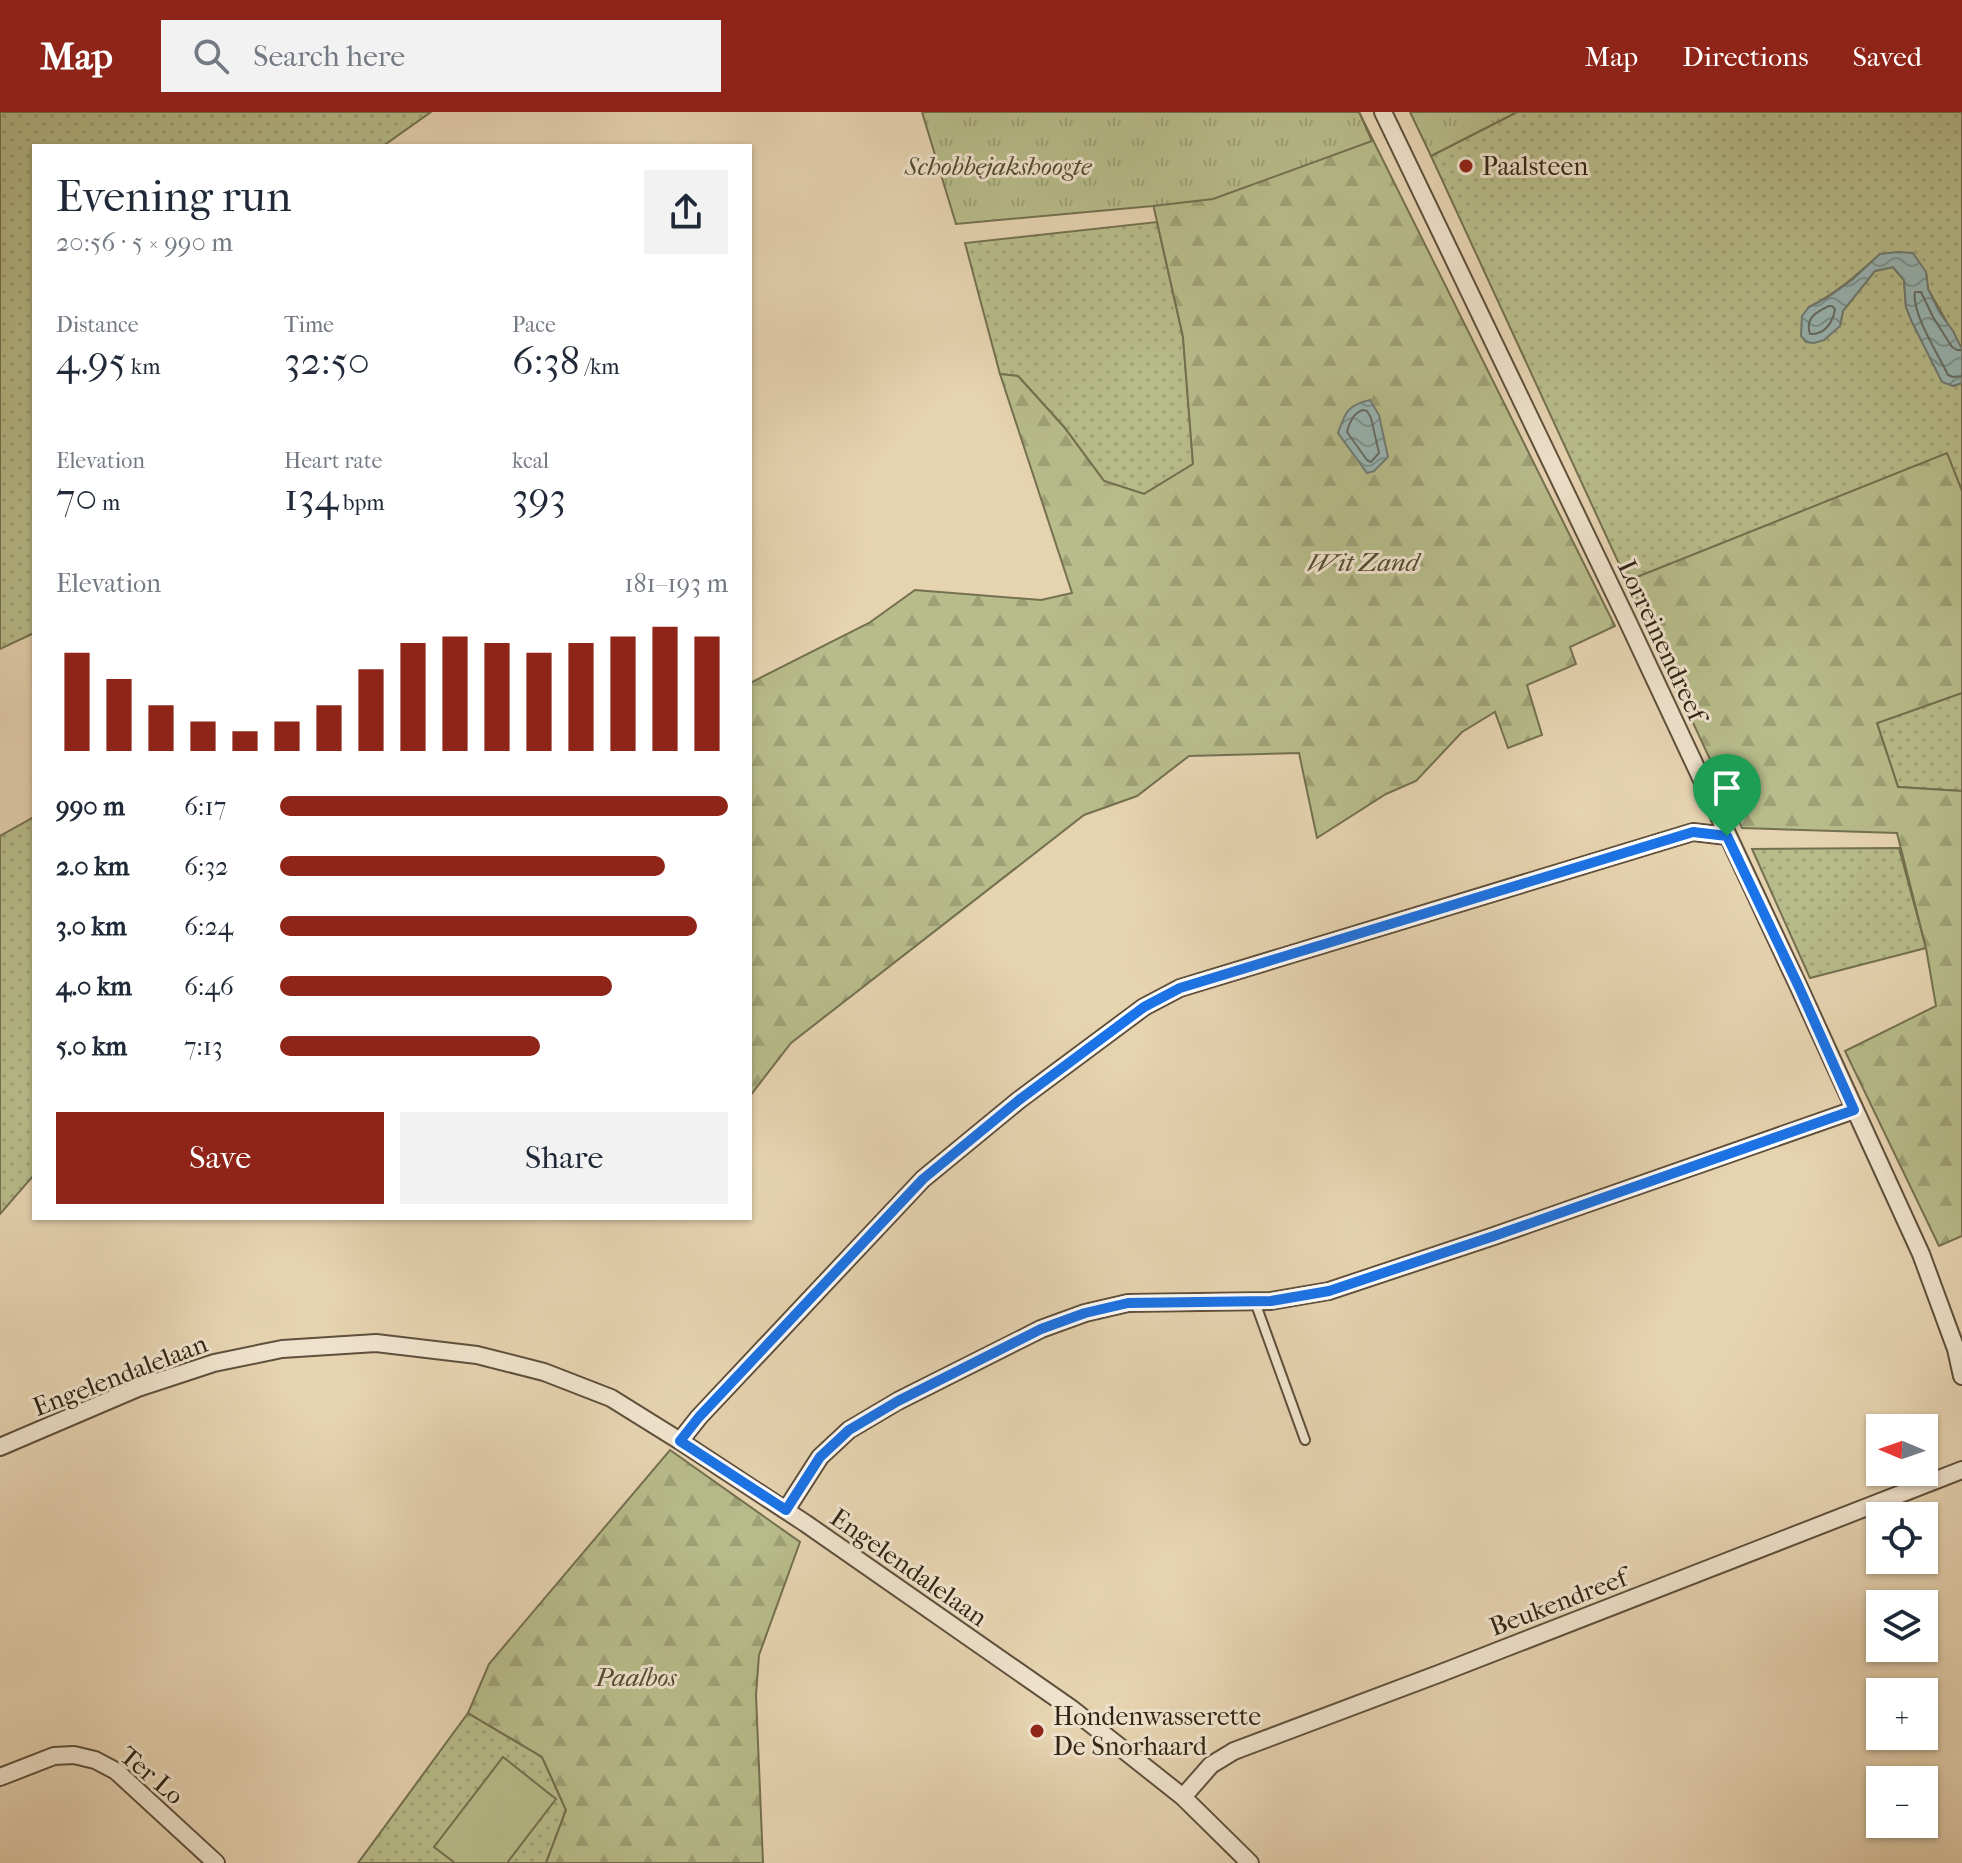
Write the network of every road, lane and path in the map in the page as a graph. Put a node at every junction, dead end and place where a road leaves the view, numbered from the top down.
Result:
1 (1383, 112) edge
2 (1727, 836) junction
3 (1854, 1110) junction
4 (1254, 1301) junction
5 (1962, 1376) edge
6 (1305, 1440) dead end
7 (680, 1441) junction
8 (0, 1447) edge
9 (1962, 1470) edge
10 (786, 1510) junction
11 (0, 1777) edge
12 (1183, 1797) junction
13 (216, 1863) edge
14 (1250, 1863) edge

1 - 2 street, Lorreinendreef
2 - 3 street, Lorreinendreef
2 - 7 street
3 - 4 street
3 - 5 street, Lorreinendreef
4 - 6 lane
4 - 10 street
7 - 8 street, Engelendalelaan
7 - 10 street, Engelendalelaan
9 - 12 street, Beukendreef
10 - 12 street, Engelendalelaan
11 - 13 street, Ter Lo
12 - 14 street, Engelendalelaan

